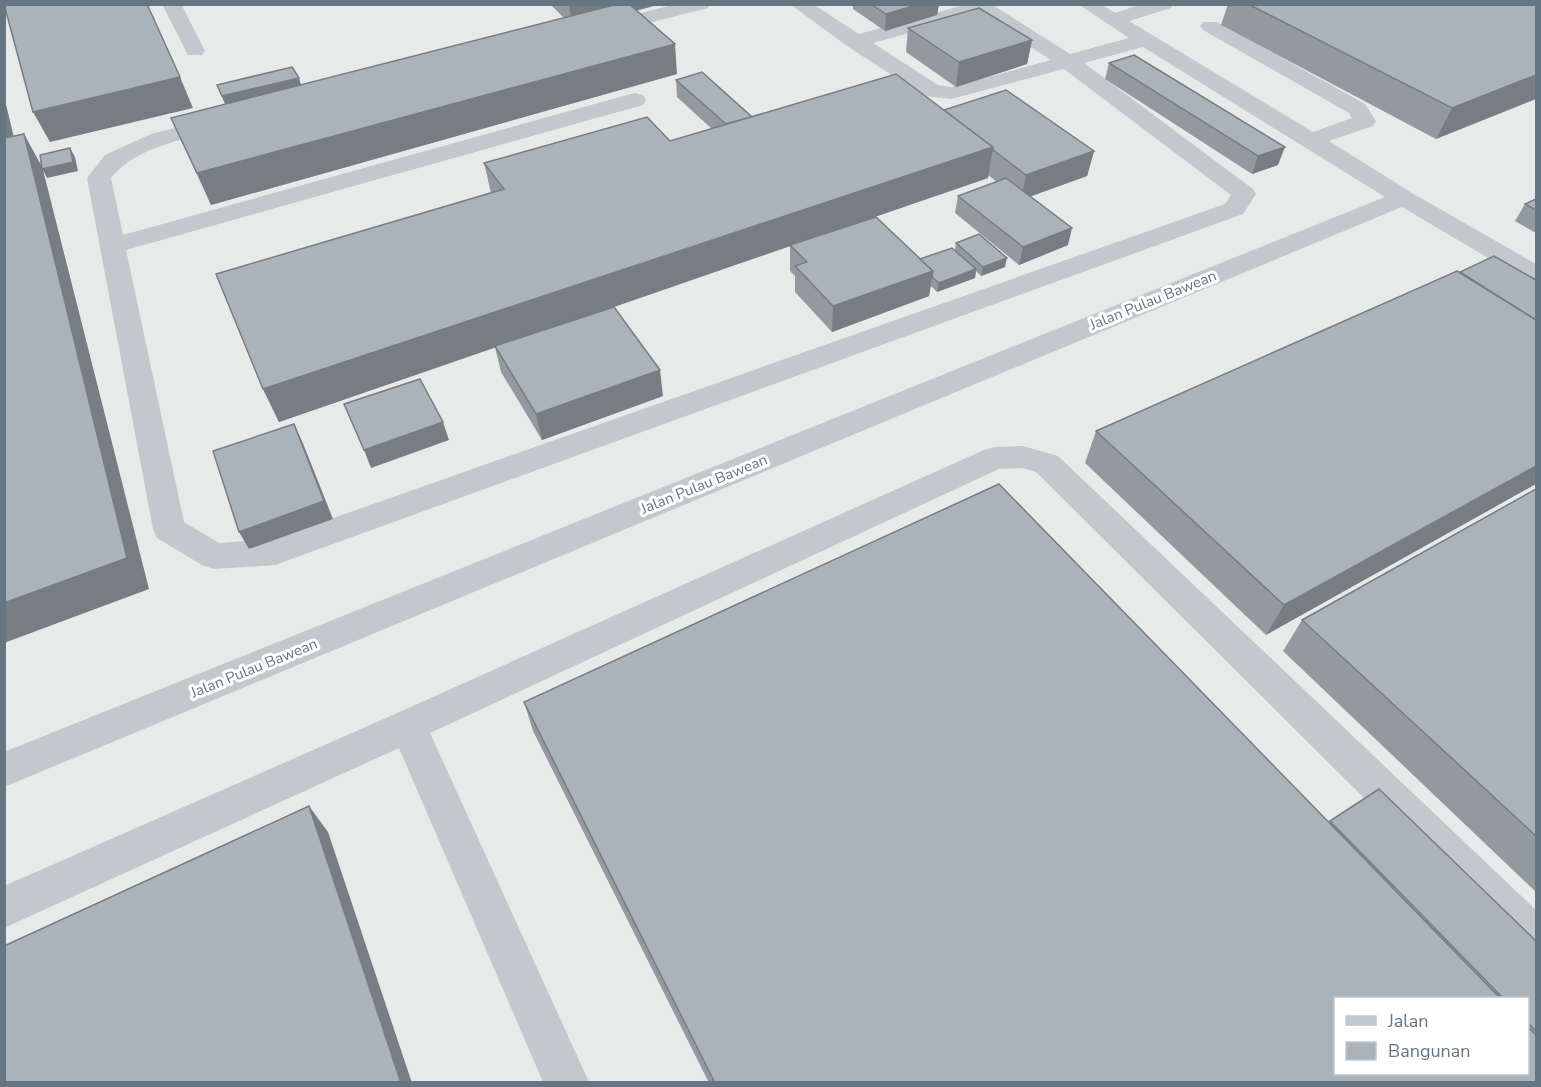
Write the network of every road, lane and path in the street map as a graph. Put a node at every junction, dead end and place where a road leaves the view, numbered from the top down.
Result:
1 (171, 4) edge
2 (701, 4) edge
3 (841, 4) edge
4 (1086, 4) edge
5 (1164, 4) edge
6 (979, 6) edge
7 (805, 9) edge
8 (1112, 20) junction
9 (1210, 26) dead end
10 (574, 36) edge
11 (1146, 40) junction
12 (854, 42) junction
13 (195, 51) dead end
14 (1067, 62) junction
15 (635, 100) dead end
16 (240, 119) edge
17 (1311, 140) junction
18 (1403, 198) junction
19 (112, 246) junction
20 (1534, 272) edge
21 (408, 726) junction
22 (4, 770) edge
23 (4, 907) edge
24 (1536, 939) edge
25 (566, 1083) edge

1 - 13 street
2 - 10 street
3 - 7 street
4 - 8 street
5 - 8 street
6 - 12 street
6 - 14 street
7 - 12 street
8 - 11 street
9 - 17 street
11 - 14 street
11 - 17 street
12 - 14 street
14 - 19 street
15 - 19 street
16 - 19 street
17 - 18 street
18 - 20 street
18 - 22 street, Jalan Pulau Bawean
21 - 23 street
21 - 24 street
21 - 25 street

